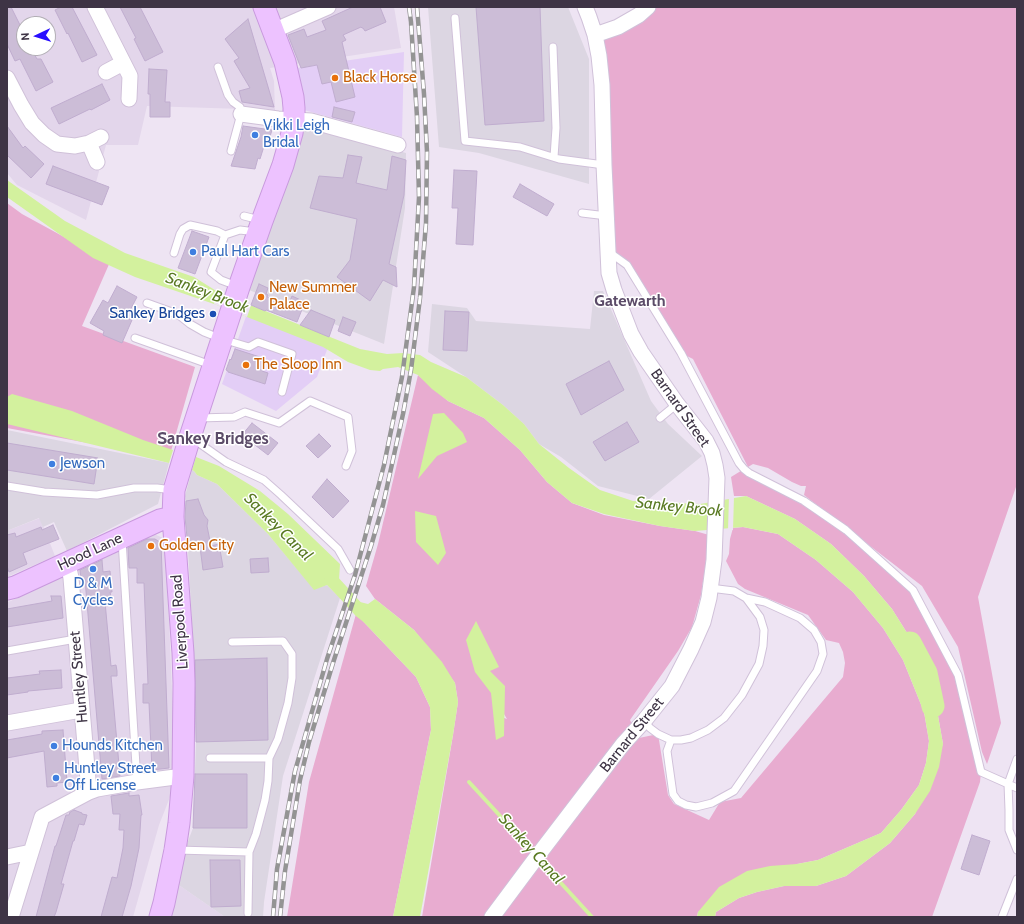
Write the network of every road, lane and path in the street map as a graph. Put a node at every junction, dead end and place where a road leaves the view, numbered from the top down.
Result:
1 (95, 7) edge
2 (264, 7) edge
3 (328, 7) edge
4 (585, 7) edge
5 (648, 7) edge
6 (455, 18) dead end
7 (273, 31) junction
8 (594, 35) junction
9 (553, 47) dead end
10 (123, 62) junction
11 (218, 67) dead end
12 (106, 72) dead end
13 (7, 78) edge
14 (130, 99) dead end
15 (241, 114) junction
16 (294, 120) junction
17 (398, 145) dead end
18 (231, 151) dead end
19 (554, 157) junction
20 (97, 162) dead end
21 (604, 165) junction
22 (582, 213) dead end
23 (607, 216) junction
24 (255, 223) junction
25 (225, 235) junction
26 (608, 252) junction
27 (174, 253) dead end
28 (235, 299) junction
29 (147, 303) dead end
30 (135, 338) dead end
31 (222, 339) junction
32 (213, 366) junction
33 (282, 392) dead end
34 (677, 404) junction
35 (197, 418) junction
36 (660, 418) dead end
37 (185, 453) junction
38 (346, 466) dead end
39 (7, 486) edge
40 (174, 490) junction
41 (173, 517) junction
42 (122, 537) junction
43 (68, 563) junction
44 (350, 570) dead end
45 (710, 588) junction
46 (7, 590) edge
47 (746, 598) junction
48 (76, 639) junction
49 (232, 642) dead end
50 (7, 651) edge
51 (81, 710) junction
52 (644, 721) junction
53 (7, 723) edge
54 (671, 740) junction
55 (210, 758) dead end
56 (269, 758) junction
57 (1017, 759) edge
58 (183, 776) junction
59 (137, 782) junction
60 (1008, 784) junction
61 (1017, 788) edge
62 (89, 792) junction
63 (175, 850) junction
64 (1017, 850) edge
65 (30, 852) junction
66 (249, 852) junction
67 (7, 857) edge
68 (1017, 879) edge
69 (1014, 894) edge
70 (248, 913) dead end
71 (11, 917) edge
72 (160, 917) edge
73 (492, 917) edge
74 (1002, 917) edge

1 - 10 street
2 - 7 street, Liverpool Road
3 - 7 street
4 - 8 street, Barnard Street
5 - 8 street
6 - 19 lane
7 - 16 street, Liverpool Road
8 - 21 street, Barnard Street
9 - 19 lane
10 - 12 street
10 - 14 street
11 - 15 lane
13 - 20 street
15 - 16 street
15 - 18 lane
16 - 17 street
16 - 24 street, Liverpool Road
19 - 21 lane
21 - 23 street, Barnard Street
22 - 23 lane
23 - 26 street, Barnard Street
24 - 25 lane
24 - 28 street, Liverpool Road
25 - 27 lane
25 - 28 lane
26 - 34 street, Barnard Street
26 - 60 lane
28 - 31 street, Liverpool Road
29 - 31 lane
30 - 32 lane
31 - 32 street, Liverpool Road
31 - 33 lane
32 - 35 street, Liverpool Road
34 - 36 lane
34 - 45 street, Barnard Street
35 - 37 street, Liverpool Road
35 - 38 lane
37 - 40 street, Liverpool Road
37 - 44 lane
39 - 40 lane
40 - 41 street, Liverpool Road
41 - 42 street, Hood Lane
41 - 58 street, Liverpool Road
42 - 43 street, Hood Lane
42 - 59 lane
43 - 46 street, Hood Lane
43 - 48 street, Huntley Street
45 - 47 lane
45 - 52 street, Barnard Street
47 - 54 lane
47 - 54 lane
48 - 50 lane
48 - 51 street, Huntley Street
49 - 56 lane
51 - 53 street
51 - 62 street, Huntley Street
52 - 54 lane
52 - 73 street, Barnard Street
55 - 56 lane
56 - 66 lane
57 - 60 lane
58 - 59 street
58 - 63 street, Liverpool Road
59 - 62 street
60 - 61 lane
60 - 64 lane
62 - 65 street
63 - 66 lane
63 - 72 street, Liverpool Road
65 - 67 street
65 - 71 street
66 - 70 lane
68 - 69 lane
69 - 74 lane

